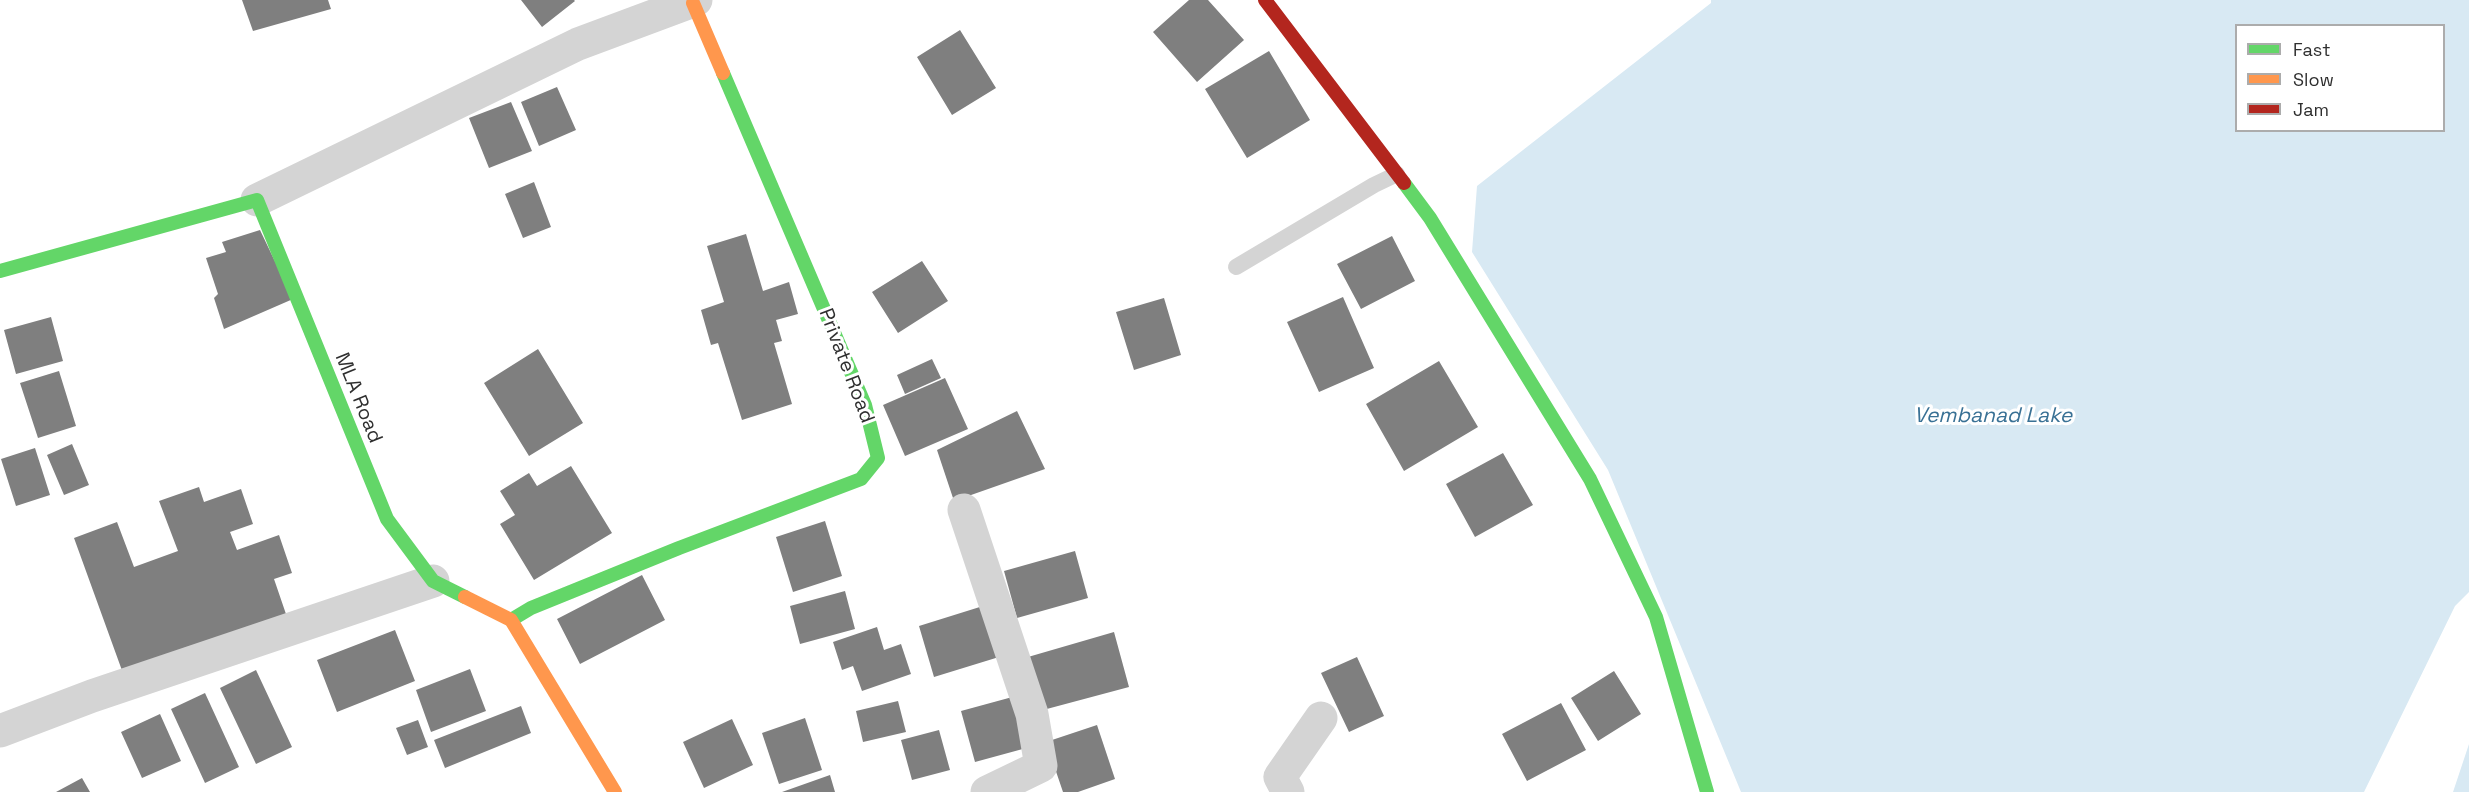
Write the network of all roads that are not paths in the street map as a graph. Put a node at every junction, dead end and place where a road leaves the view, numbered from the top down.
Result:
1 (1265, 0) edge
2 (695, 1) edge
3 (1397, 174) junction
4 (257, 200) junction
5 (1236, 267) dead end
6 (0, 271) edge
7 (964, 510) dead end
8 (433, 581) junction
9 (511, 620) junction
10 (1321, 718) dead end
11 (0, 731) edge
12 (615, 792) edge
13 (987, 792) edge
14 (1288, 792) edge
15 (1707, 792) edge

1 - 3 street
2 - 4 street
2 - 9 street, Private Road
3 - 5 lane
3 - 15 street
4 - 6 street
4 - 8 street, MLA Road
7 - 13 street
8 - 9 street, MLA Road
8 - 11 street
9 - 12 street
10 - 14 street

